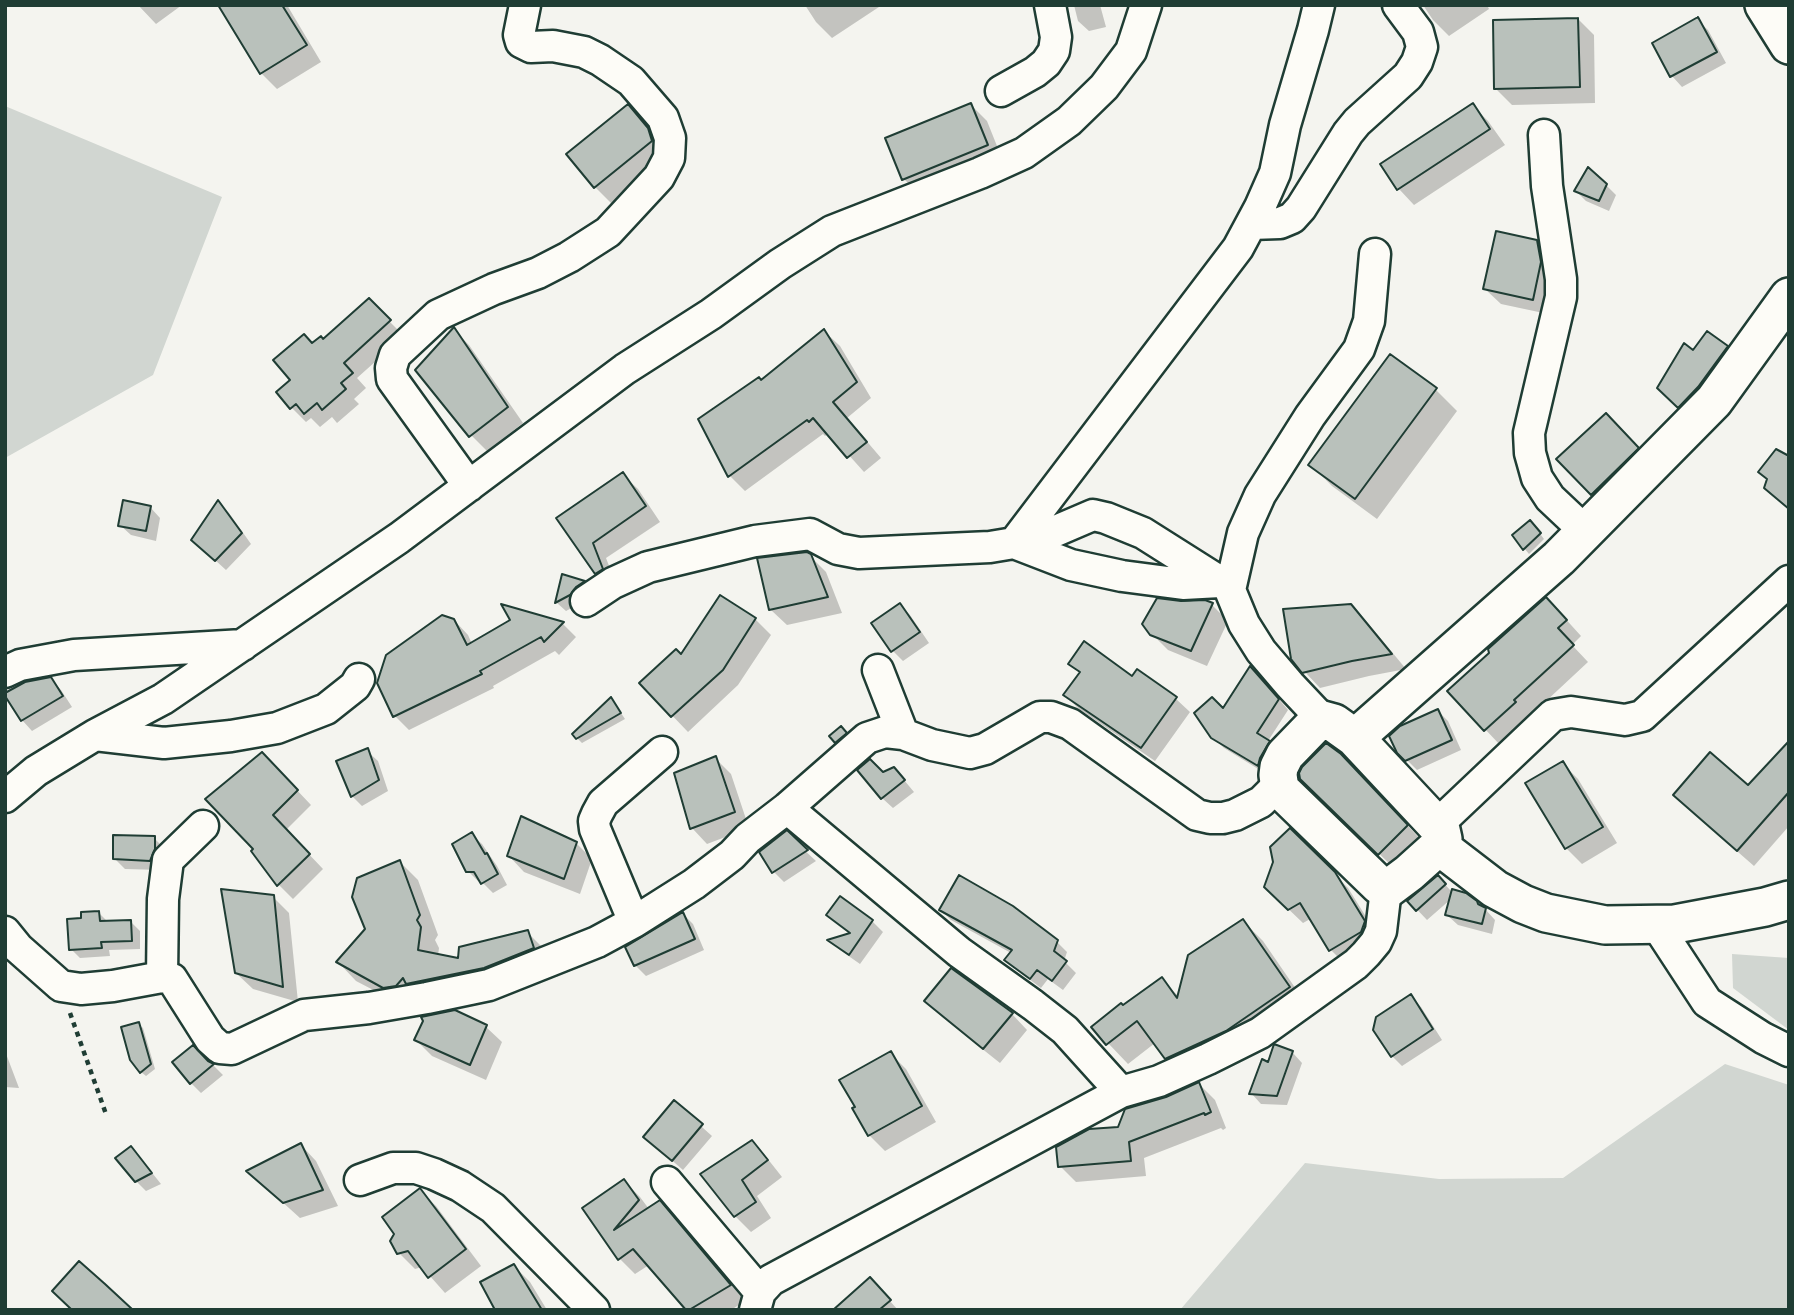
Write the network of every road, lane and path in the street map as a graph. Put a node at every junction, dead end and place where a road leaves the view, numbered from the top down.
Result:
1 (525, 5) edge
2 (1049, 5) edge
3 (1146, 5) edge
4 (1319, 5) edge
5 (1398, 5) edge
6 (1764, 5) edge
7 (1789, 45) edge
8 (1001, 91) dead end
9 (1544, 135) dead end
10 (1251, 224) junction
11 (1375, 254) dead end
12 (1789, 297) edge
13 (469, 485) junction
14 (1585, 531) junction
15 (1014, 543) junction
16 (1789, 581) edge
17 (1225, 586) junction
18 (586, 601) dead end
19 (243, 645) junction
20 (878, 670) dead end
21 (5, 673) edge
22 (359, 679) dead end
23 (1323, 720) junction
24 (903, 734) junction
25 (95, 735) junction
26 (1355, 738) junction
27 (662, 752) dead end
28 (1279, 784) junction
29 (5, 797) edge
30 (787, 808) junction
31 (203, 826) dead end
32 (1438, 835) junction
33 (1386, 889) junction
34 (1789, 900) edge
35 (634, 922) junction
36 (1656, 924) junction
37 (5, 932) edge
38 (162, 977) junction
39 (61, 986) junction
40 (1789, 1051) edge
41 (1121, 1092) junction
42 (106, 1114) dead end
43 (360, 1180) dead end
44 (667, 1182) dead end
45 (757, 1301) edge
46 (594, 1310) edge

1 - 13 street
2 - 8 street
3 - 13 street
4 - 10 street
5 - 10 street
6 - 7 main road
9 - 14 street
10 - 15 street
11 - 17 street
12 - 14 main road
13 - 19 street
14 - 26 main road
15 - 17 street
15 - 17 street
15 - 18 street
16 - 32 street
17 - 23 street
19 - 21 street
19 - 25 street
20 - 24 street
22 - 25 street
23 - 26 main road
23 - 28 main road
24 - 28 street
24 - 30 street
25 - 29 street
26 - 32 main road
27 - 35 street
28 - 33 main road
30 - 35 street
30 - 41 street
31 - 38 street
32 - 33 main road
32 - 36 main road
33 - 41 street
34 - 36 main road
35 - 38 street
36 - 40 street
37 - 39 street
38 - 39 street
39 - 42 path
41 - 45 street
43 - 46 street
44 - 45 street

